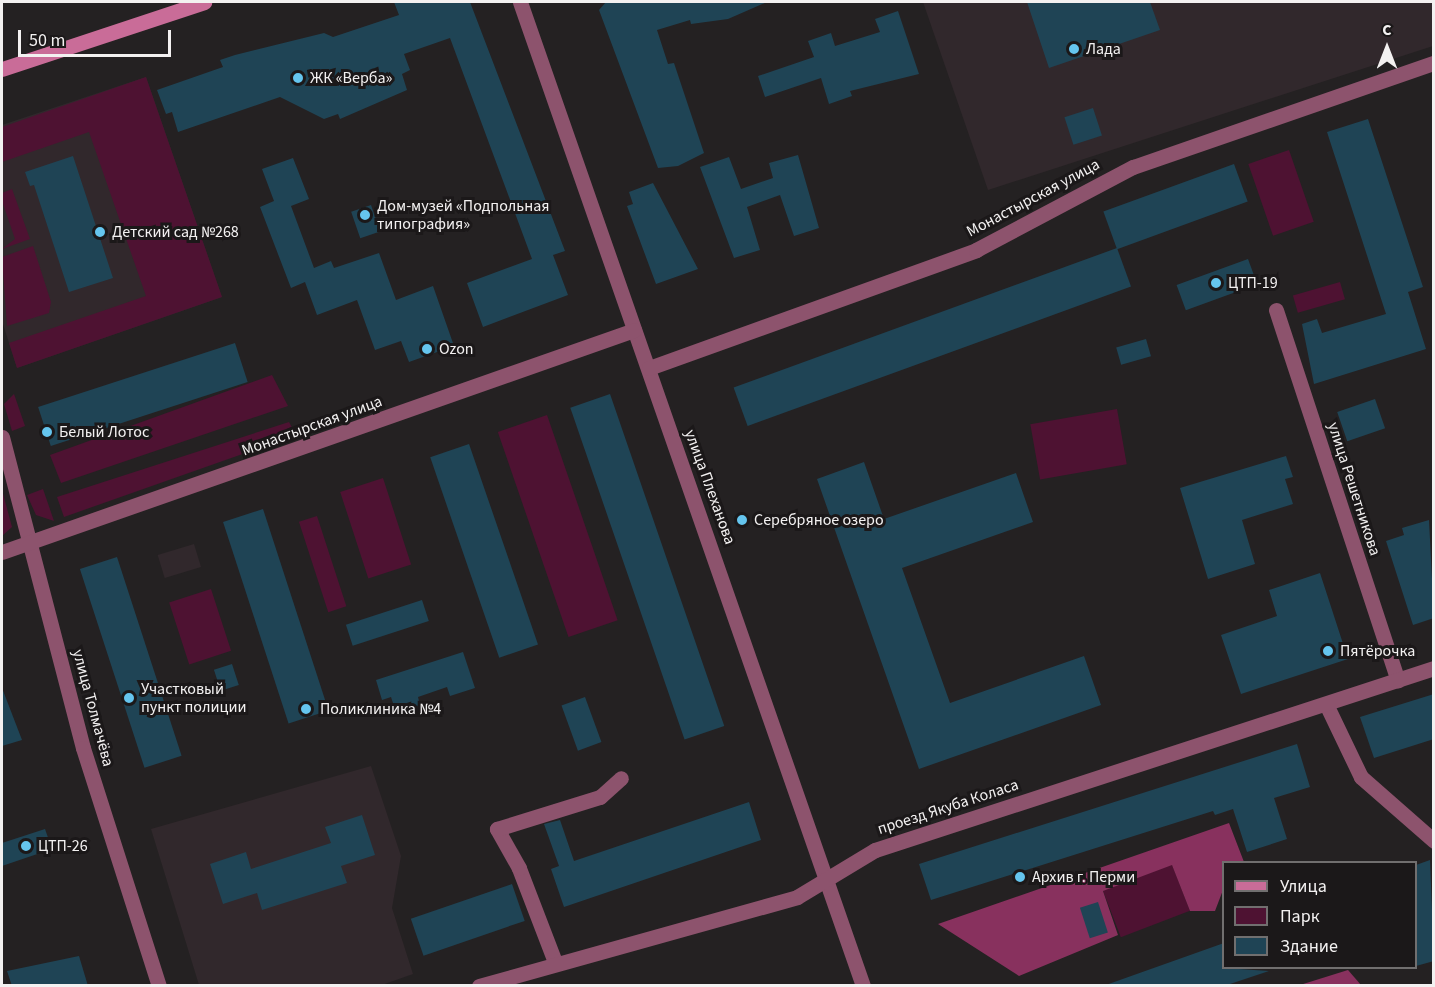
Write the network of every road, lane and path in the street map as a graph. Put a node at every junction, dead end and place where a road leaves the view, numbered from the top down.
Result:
1 (204, 2) edge
2 (520, 2) edge
3 (1434, 63) edge
4 (2, 69) edge
5 (1276, 310) dead end
6 (634, 330) junction
7 (649, 368) junction
8 (2, 437) edge
9 (31, 542) junction
10 (2, 552) edge
11 (1434, 668) edge
12 (1398, 680) junction
13 (1326, 705) junction
14 (621, 778) dead end
15 (1434, 841) edge
16 (828, 878) junction
17 (555, 962) junction
18 (159, 986) edge
19 (478, 986) edge
20 (863, 986) edge

1 - 4 main road
2 - 6 street, улица Плеханова
3 - 7 street, Монастырская улица
5 - 12 street, улица Решетникова
6 - 7 street, улица Плеханова
6 - 9 street, Монастырская улица
7 - 16 street, улица Плеханова
8 - 9 street, улица Толмачёва
9 - 10 street, Монастырская улица
9 - 18 street, улица Толмачёва
11 - 12 street, проезд Якуба Коласа
12 - 13 street, проезд Якуба Коласа
13 - 15 street
13 - 16 street, проезд Якуба Коласа
14 - 17 street
16 - 17 street, проезд Якуба Коласа
16 - 20 street, улица Плеханова
17 - 19 street, проезд Якуба Коласа

